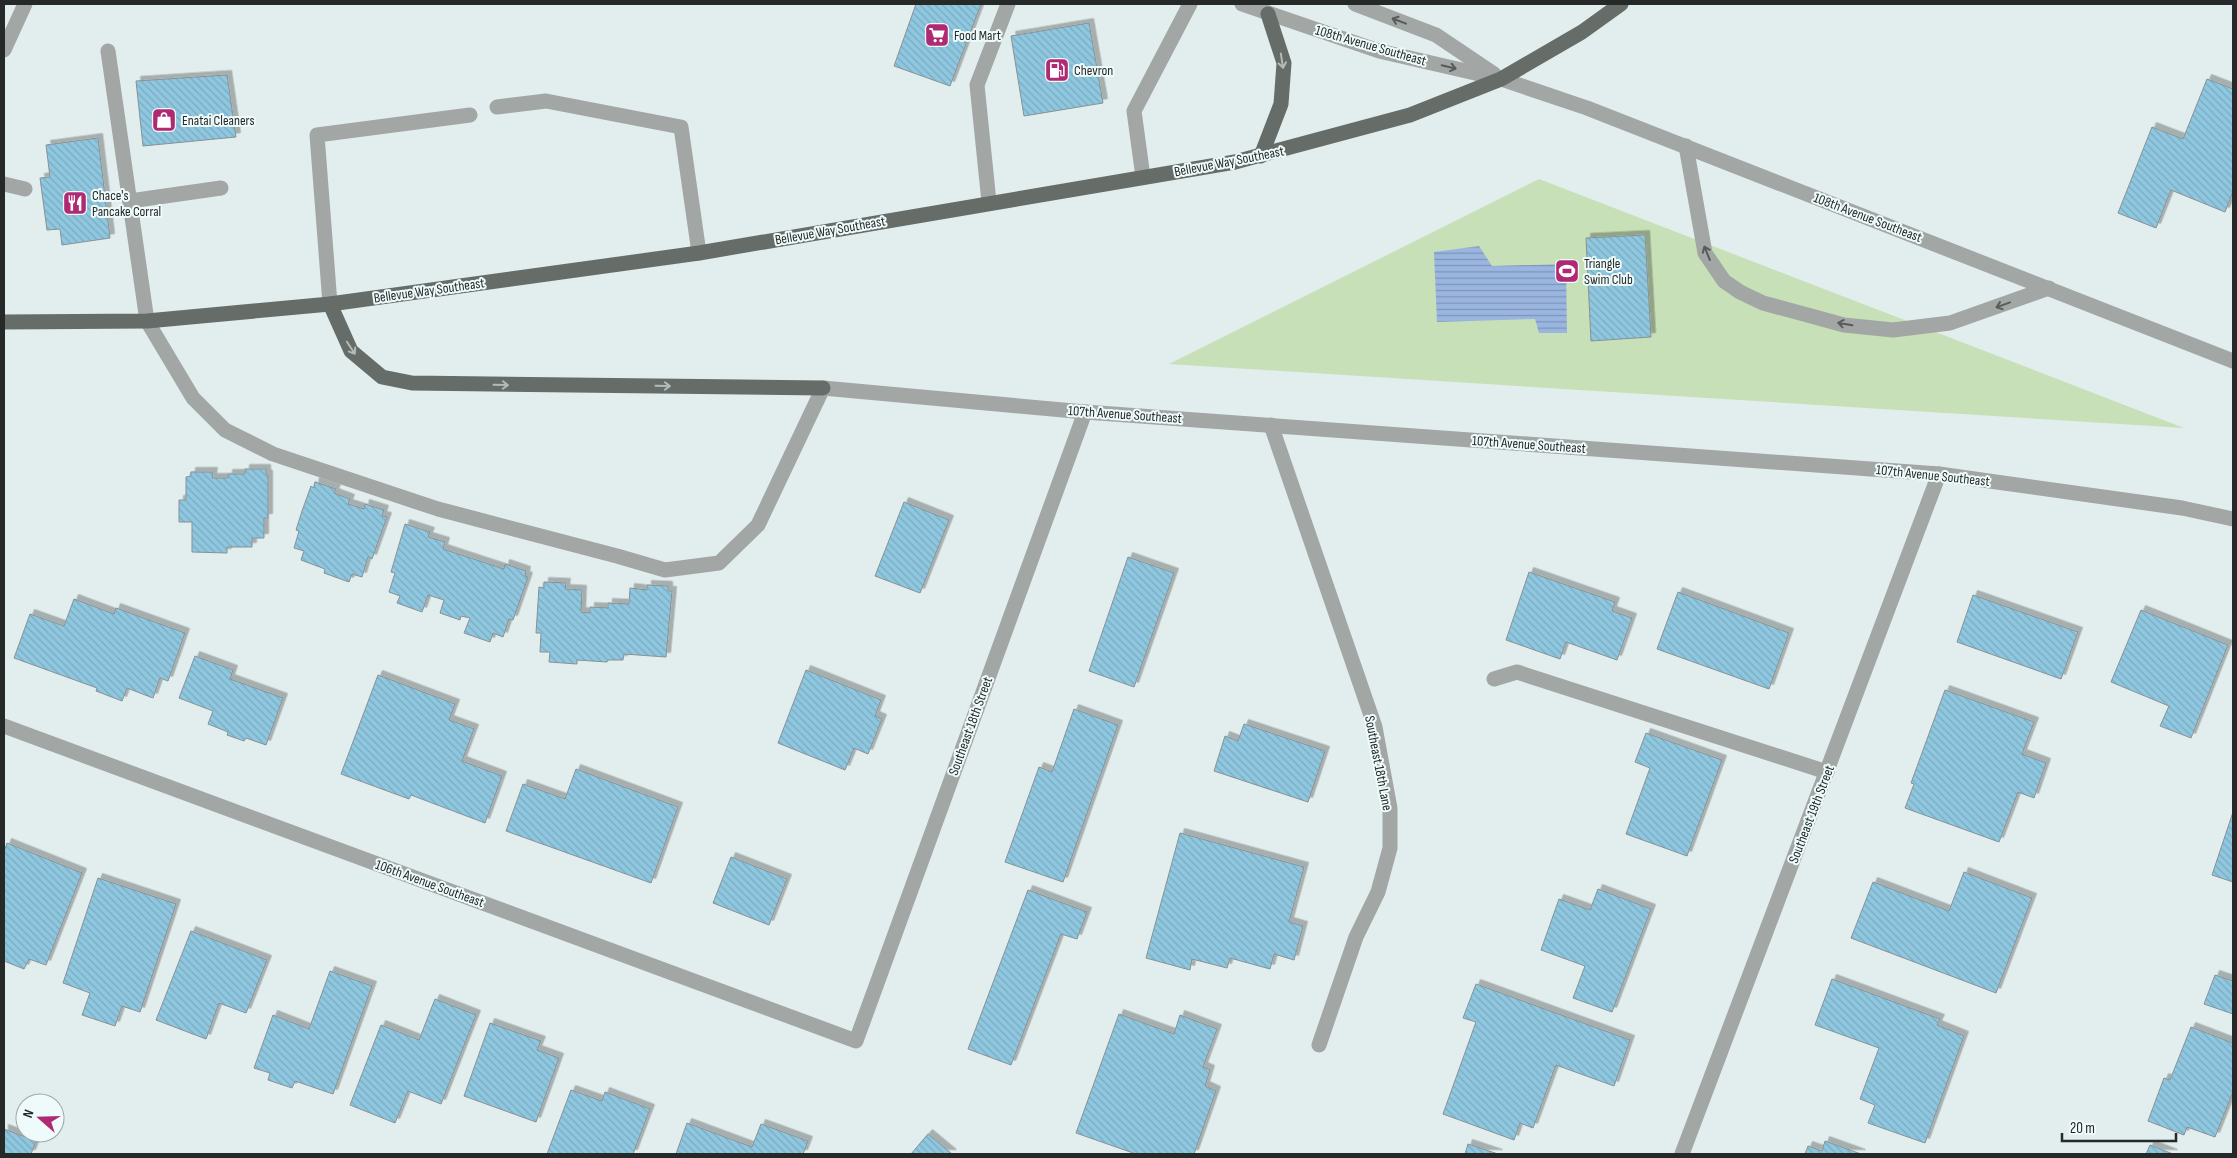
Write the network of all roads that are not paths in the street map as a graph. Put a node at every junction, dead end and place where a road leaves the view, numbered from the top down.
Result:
1 (25, 4) edge
2 (1008, 4) edge
3 (1190, 4) edge
4 (1242, 4) edge
5 (1355, 4) edge
6 (1621, 4) edge
7 (1271, 9) edge
8 (4, 50) edge
9 (108, 51) dead end
10 (1501, 79) junction
11 (498, 106) dead end
12 (470, 115) dead end
13 (1686, 146) junction
14 (1261, 156) junction
15 (1143, 177) junction
16 (4, 184) edge
17 (25, 188) dead end
18 (221, 188) dead end
19 (130, 201) junction
20 (989, 202) junction
21 (698, 253) junction
22 (2049, 288) junction
23 (330, 304) junction
24 (147, 321) junction
25 (4, 322) edge
26 (2233, 361) edge
27 (823, 388) junction
28 (1085, 412) junction
29 (1271, 425) junction
30 (1939, 474) junction
31 (2233, 519) edge
32 (1494, 679) dead end
33 (4, 726) edge
34 (1827, 772) junction
35 (856, 1041) joint
36 (1318, 1044) dead end
37 (1682, 1154) edge

1 - 8 street
2 - 20 street
3 - 15 street
4 - 7 street, 108th Avenue Southeast
10 -> 5 street, 108th Avenue Southeast
6 - 10 main road, Bellevue Way Southeast
7 -> 10 street, 108th Avenue Southeast
7 -> 14 main road
9 - 19 street
10 - 13 street, 108th Avenue Southeast
10 - 14 main road, Bellevue Way Southeast
11 - 21 street
12 - 23 street
13 - 22 street, 108th Avenue Southeast
22 -> 13 street
14 - 15 main road, Bellevue Way Southeast
15 - 20 main road, Bellevue Way Southeast
16 - 17 street
18 - 19 street
19 - 24 street
20 - 21 main road, Bellevue Way Southeast
21 - 23 main road, Bellevue Way Southeast
22 - 26 street, 108th Avenue Southeast
23 - 24 main road, Bellevue Way Southeast
23 -> 27 main road
24 - 25 main road, Bellevue Way Southeast
24 - 27 street
27 - 28 street, 107th Avenue Southeast
28 - 29 street, 107th Avenue Southeast
28 - 35 street, Southeast 18th Street
29 - 30 street, 107th Avenue Southeast
29 - 36 street, Southeast 18th Lane
30 - 31 street, 107th Avenue Southeast
30 - 34 street, Southeast 19th Street
32 - 34 street
33 - 35 street, 106th Avenue Southeast
34 - 37 street, Southeast 19th Street

